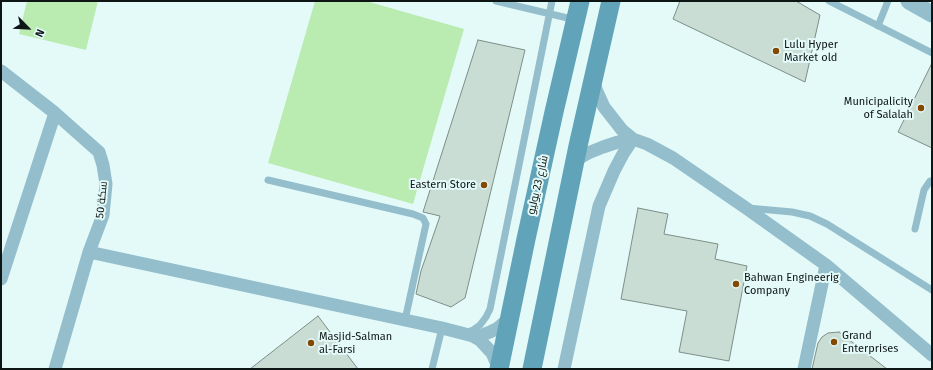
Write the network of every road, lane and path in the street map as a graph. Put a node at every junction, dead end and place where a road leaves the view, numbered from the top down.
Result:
1 (496, 1) edge
2 (552, 1) edge
3 (580, 1) edge
4 (611, 1) edge
5 (831, 1) edge
6 (888, 1) edge
7 (909, 1) edge
8 (549, 13) junction
9 (932, 14) edge
10 (576, 20) junction
11 (878, 26) junction
12 (932, 53) edge
13 (1, 71) edge
14 (593, 81) junction
15 (55, 113) junction
16 (633, 139) junction
17 (574, 161) junction
18 (268, 180) dead end
19 (932, 181) edge
20 (746, 208) junction
21 (915, 229) dead end
22 (89, 252) junction
23 (826, 265) junction
24 (1, 279) edge
25 (932, 290) edge
26 (510, 315) junction
27 (405, 320) junction
28 (442, 328) junction
29 (468, 334) junction
30 (932, 355) edge
31 (55, 369) edge
32 (432, 369) edge
33 (499, 369) edge
34 (532, 369) edge
35 (564, 369) edge
36 (804, 369) edge

1 - 8 lane
2 - 8 lane
3 - 10 main road, شارع 23 يوليو
4 - 14 main road
5 - 11 lane
6 - 11 lane
7 - 9 street
8 - 10 lane
8 - 29 lane
10 - 26 main road, شارع 23 يوليو
11 - 12 lane
13 - 15 street, سكة 50
14 - 16 street
14 - 17 main road
15 - 22 street, سكة 50
15 - 24 street
16 - 17 street
16 - 20 street
16 - 35 street
17 - 34 main road
18 - 27 lane
19 - 21 lane
20 - 23 street
20 - 25 lane
22 - 27 street
22 - 31 street, سكة 50
23 - 30 street
23 - 36 street
26 - 29 street
26 - 33 main road, شارع 23 يوليو
27 - 28 street
28 - 29 street
28 - 32 lane
29 - 33 street

